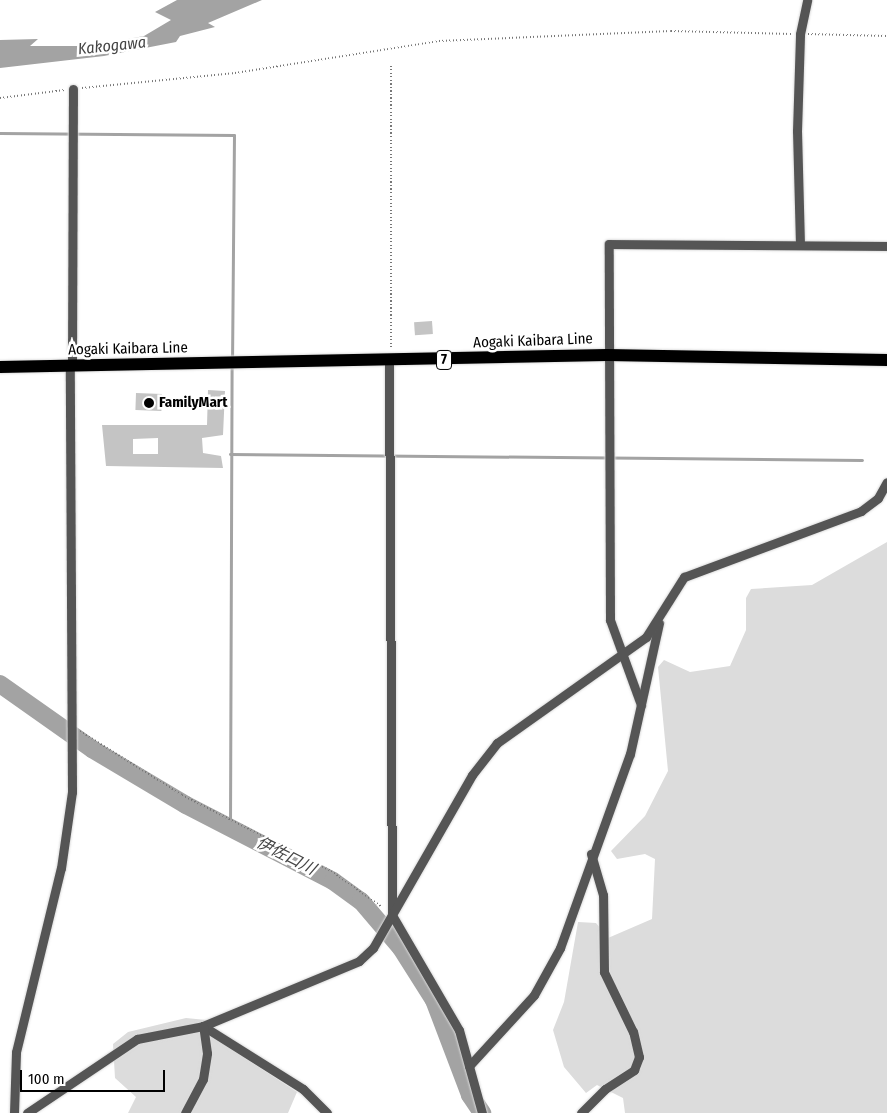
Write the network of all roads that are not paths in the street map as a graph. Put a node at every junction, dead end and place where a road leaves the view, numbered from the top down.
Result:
1 (807, 0) edge
2 (73, 88) road end
3 (800, 244) junction
4 (887, 246) edge
5 (607, 355) junction
6 (887, 360) edge
7 (390, 361) junction
8 (71, 366) junction
9 (0, 367) edge
10 (887, 482) edge
11 (659, 623) junction
12 (621, 656) junction
13 (641, 705) junction
14 (591, 854) junction
15 (392, 915) junction
16 (203, 1026) junction
17 (469, 1066) junction
18 (14, 1113) edge
19 (27, 1113) edge
20 (185, 1113) edge
21 (327, 1113) edge
22 (482, 1113) edge
23 (582, 1113) edge

1 - 3 street
2 - 8 street
3 - 4 street
3 - 5 street
5 - 6 main road, Aogaki Kaibara Line / 7
5 - 7 main road, Aogaki Kaibara Line / 7
5 - 12 street
7 - 8 main road, Aogaki Kaibara Line / 7
7 - 15 street
8 - 9 main road, Aogaki Kaibara Line / 7
8 - 18 street
10 - 11 street
11 - 12 street
11 - 13 street
12 - 13 street
12 - 15 street
13 - 14 street
14 - 17 street
14 - 23 street
15 - 16 street
15 - 17 street
16 - 19 street
16 - 20 street
16 - 21 street
17 - 22 street

